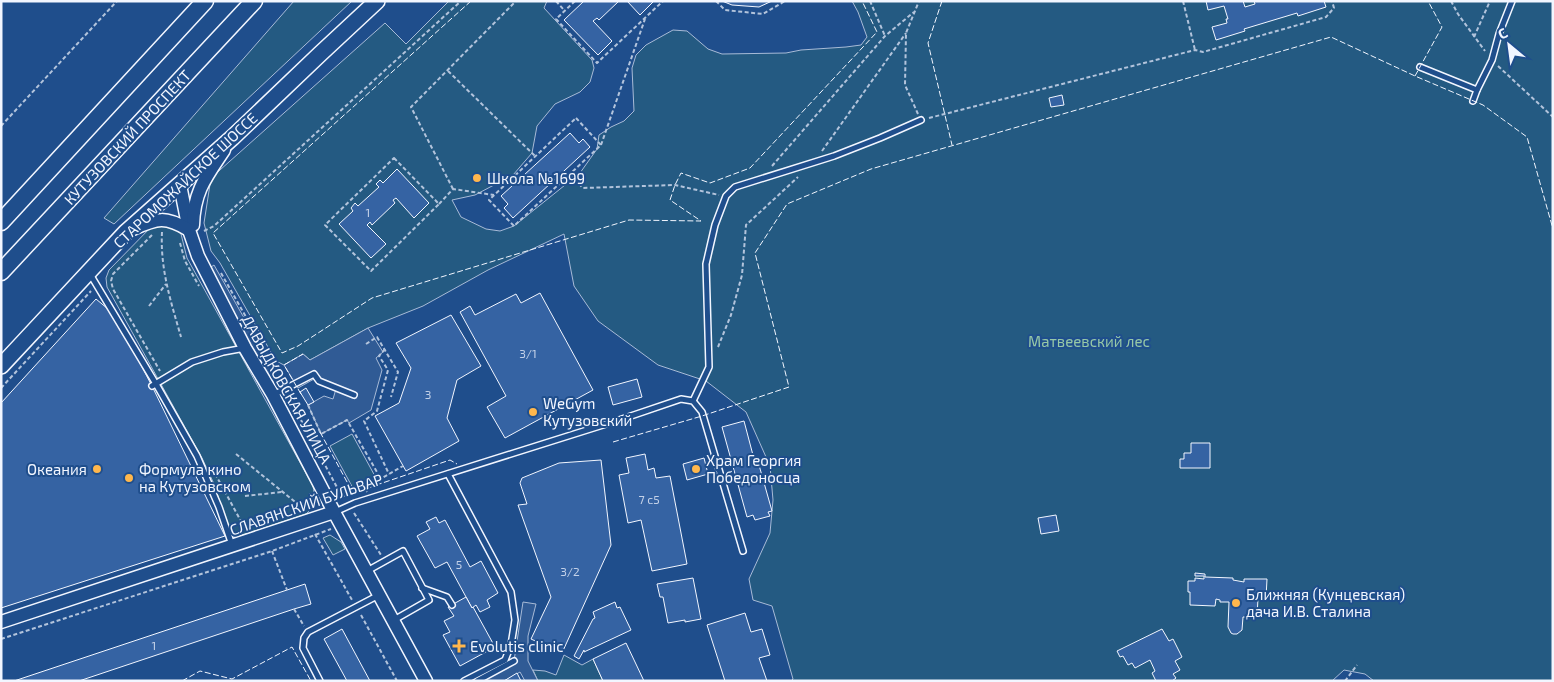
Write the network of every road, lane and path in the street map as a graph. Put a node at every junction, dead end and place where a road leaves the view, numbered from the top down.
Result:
1 (117, 1) edge
2 (205, 1) edge
3 (254, 1) edge
4 (377, 1) edge
5 (462, 1) edge
6 (516, 1) edge
7 (556, 1) edge
8 (575, 1) edge
9 (663, 1) edge
10 (716, 1) edge
11 (785, 1) edge
12 (870, 1) edge
13 (919, 1) edge
14 (1183, 1) edge
15 (1332, 1) edge
16 (1490, 1) edge
17 (1512, 1) edge
18 (565, 11) junction
19 (914, 12) junction
20 (645, 18) junction
21 (906, 33) junction
22 (885, 36) junction
23 (1474, 36) dead end
24 (1195, 50) junction
25 (1420, 66) dead end
26 (448, 70) junction
27 (1478, 90) junction
28 (1473, 101) dead end
29 (921, 120) junction
30 (1, 126) edge
31 (232, 138) junction
32 (601, 145) junction
33 (535, 156) junction
34 (813, 162) junction
35 (570, 174) junction
36 (760, 179) junction
37 (180, 185) junction
38 (453, 189) junction
39 (494, 195) junction
40 (726, 196) junction
41 (439, 204) junction
42 (1, 222) edge
43 (162, 226) dead end
44 (203, 231) dead end
45 (126, 232) junction
46 (152, 234) dead end
47 (187, 237) junction
48 (217, 266) dead end
49 (88, 271) junction
50 (1, 272) edge
51 (166, 283) junction
52 (97, 285) junction
53 (203, 294) dead end
54 (149, 306) dead end
55 (181, 337) dead end
56 (366, 344) dead end
57 (245, 348) junction
58 (385, 349) junction
59 (1, 366) edge
60 (709, 367) junction
61 (164, 379) junction
62 (154, 385) junction
63 (1, 388) edge
64 (279, 392) junction
65 (354, 395) dead end
66 (391, 397) dead end
67 (693, 401) junction
68 (308, 406) dead end
69 (298, 414) dead end
70 (236, 454) dead end
71 (210, 464) dead end
72 (403, 466) dead end
73 (389, 474) junction
74 (448, 474) junction
75 (381, 479) junction
76 (310, 490) dead end
77 (282, 492) junction
78 (246, 496) dead end
79 (369, 499) junction
80 (350, 506) junction
81 (305, 510) junction
82 (334, 512) junction
83 (297, 513) dead end
84 (341, 525) junction
85 (255, 527) dead end
86 (314, 531) dead end
87 (316, 535) junction
88 (232, 546) junction
89 (272, 551) junction
90 (743, 551) dead end
91 (385, 561) junction
92 (366, 571) junction
93 (422, 587) junction
94 (287, 590) dead end
95 (379, 595) junction
96 (452, 605) dead end
97 (356, 607) junction
98 (294, 609) dead end
99 (393, 620) junction
100 (1, 622) edge
101 (308, 632) junction
102 (1, 639) edge
103 (514, 661) dead end
104 (1357, 665) dead end
105 (320, 681) edge
106 (397, 681) edge
107 (426, 681) edge
108 (464, 681) edge
109 (478, 681) edge
110 (1345, 681) edge

1 - 30 path
2 - 42 main road
3 - 50 main road, КУТУЗОВСКИЙ ПРОСПЕКТ
4 - 31 main road, СТАРОМОЖАЙСКОЕ ШОССЕ
5 - 44 path
6 - 26 path
7 - 18 path
8 - 18 path
9 - 20 path
10 - 11 path
12 - 22 path
13 - 19 path
14 - 24 path
15 - 24 path
16 - 23 path
17 - 27 lane
18 - 20 path
19 - 21 path
19 - 22 path
20 - 32 path
21 - 29 path
21 - 34 path
22 - 36 path
24 - 29 path
25 - 27 lane
26 - 33 path
26 - 38 path
27 - 28 lane
29 - 34 lane
31 - 37 main road, СТАРОМОЖАЙСКОЕ ШОССЕ
31 - 47 street
32 - 33 path
32 - 35 path
33 - 39 path
34 - 36 lane
34 - 60 path
35 - 39 path
35 - 40 path
36 - 40 lane
37 - 45 main road, СТАРОМОЖАЙСКОЕ ШОССЕ
37 - 47 street, ДАВЫДКОВСКАЯ УЛИЦА
38 - 39 path
38 - 41 path
40 - 60 lane
41 - 41 path
43 - 51 path
45 - 47 street
45 - 49 main road, СТАРОМОЖАЙСКОЕ ШОССЕ
46 - 61 path
47 - 53 path
47 - 57 street, ДАВЫДКОВСКАЯ УЛИЦА
48 - 64 path
49 - 52 lane
49 - 59 main road, СТАРОМОЖАЙСКОЕ ШОССЕ
51 - 54 path
51 - 55 path
52 - 62 lane
52 - 63 path
56 - 58 path
57 - 61 lane
57 - 64 street, ДАВЫДКОВСКАЯ УЛИЦА
58 - 66 path
58 - 73 path
60 - 67 lane
61 - 62 lane
62 - 88 lane
64 - 65 lane
64 - 82 street, ДАВЫДКОВСКАЯ УЛИЦА
67 - 74 lane, СЛАВЯНСКИЙ БУЛЬВАР
67 - 90 lane
68 - 75 path
69 - 80 path
70 - 77 path
71 - 85 path
72 - 73 path
73 - 75 path
74 - 79 lane, СЛАВЯНСКИЙ БУЛЬВАР
74 - 108 lane
75 - 79 path
76 - 81 path
77 - 78 path
77 - 81 path
79 - 80 lane, СЛАВЯНСКИЙ БУЛЬВАР
80 - 82 lane, СЛАВЯНСКИЙ БУЛЬВАР
80 - 91 path
81 - 83 path
82 - 84 street, ДАВЫДКОВСКАЯ УЛИЦА
82 - 88 street, СЛАВЯНСКИЙ БУЛЬВАР
84 - 87 path
84 - 92 street, ДАВЫДКОВСКАЯ УЛИЦА
86 - 87 path
87 - 89 path
87 - 97 path
88 - 100 street, СЛАВЯНСКИЙ БУЛЬВАР
89 - 94 path
89 - 102 path
91 - 92 lane
91 - 93 lane
92 - 95 street, ДАВЫДКОВСКАЯ УЛИЦА
93 - 96 lane
93 - 99 lane
95 - 97 lane
95 - 99 street, ДАВЫДКОВСКАЯ УЛИЦА
97 - 101 lane
97 - 106 path
98 - 101 path
99 - 107 street, ДАВЫДКОВСКАЯ УЛИЦА
101 - 105 lane
103 - 109 lane
104 - 110 path

